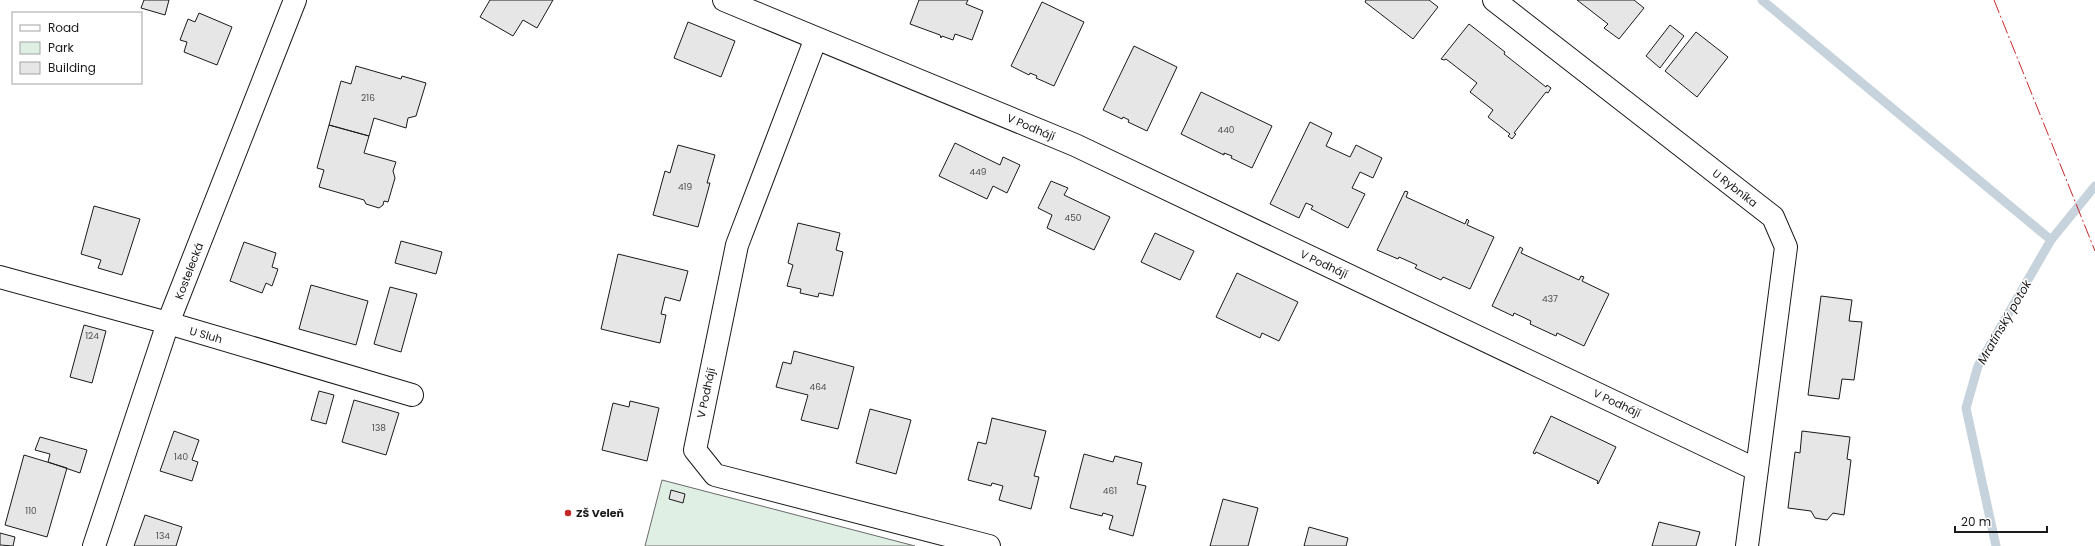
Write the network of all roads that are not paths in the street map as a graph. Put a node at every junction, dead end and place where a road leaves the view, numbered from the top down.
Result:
1 (295, 0) edge
2 (724, 0) edge
3 (1494, 0) edge
4 (816, 38) junction
5 (0, 277) edge
6 (168, 323) junction
7 (412, 395) dead end
8 (1757, 470) junction
9 (94, 546) edge
10 (989, 546) edge
11 (1747, 546) edge

1 - 6 street, Kostelecká
2 - 4 street, V Podhájí
3 - 8 street, U Rybníka
4 - 8 street, V Podhájí
4 - 10 street, V Podhájí
5 - 6 street, U Sluh
6 - 7 street, U Sluh
6 - 9 street, Kostelecká
8 - 11 street

